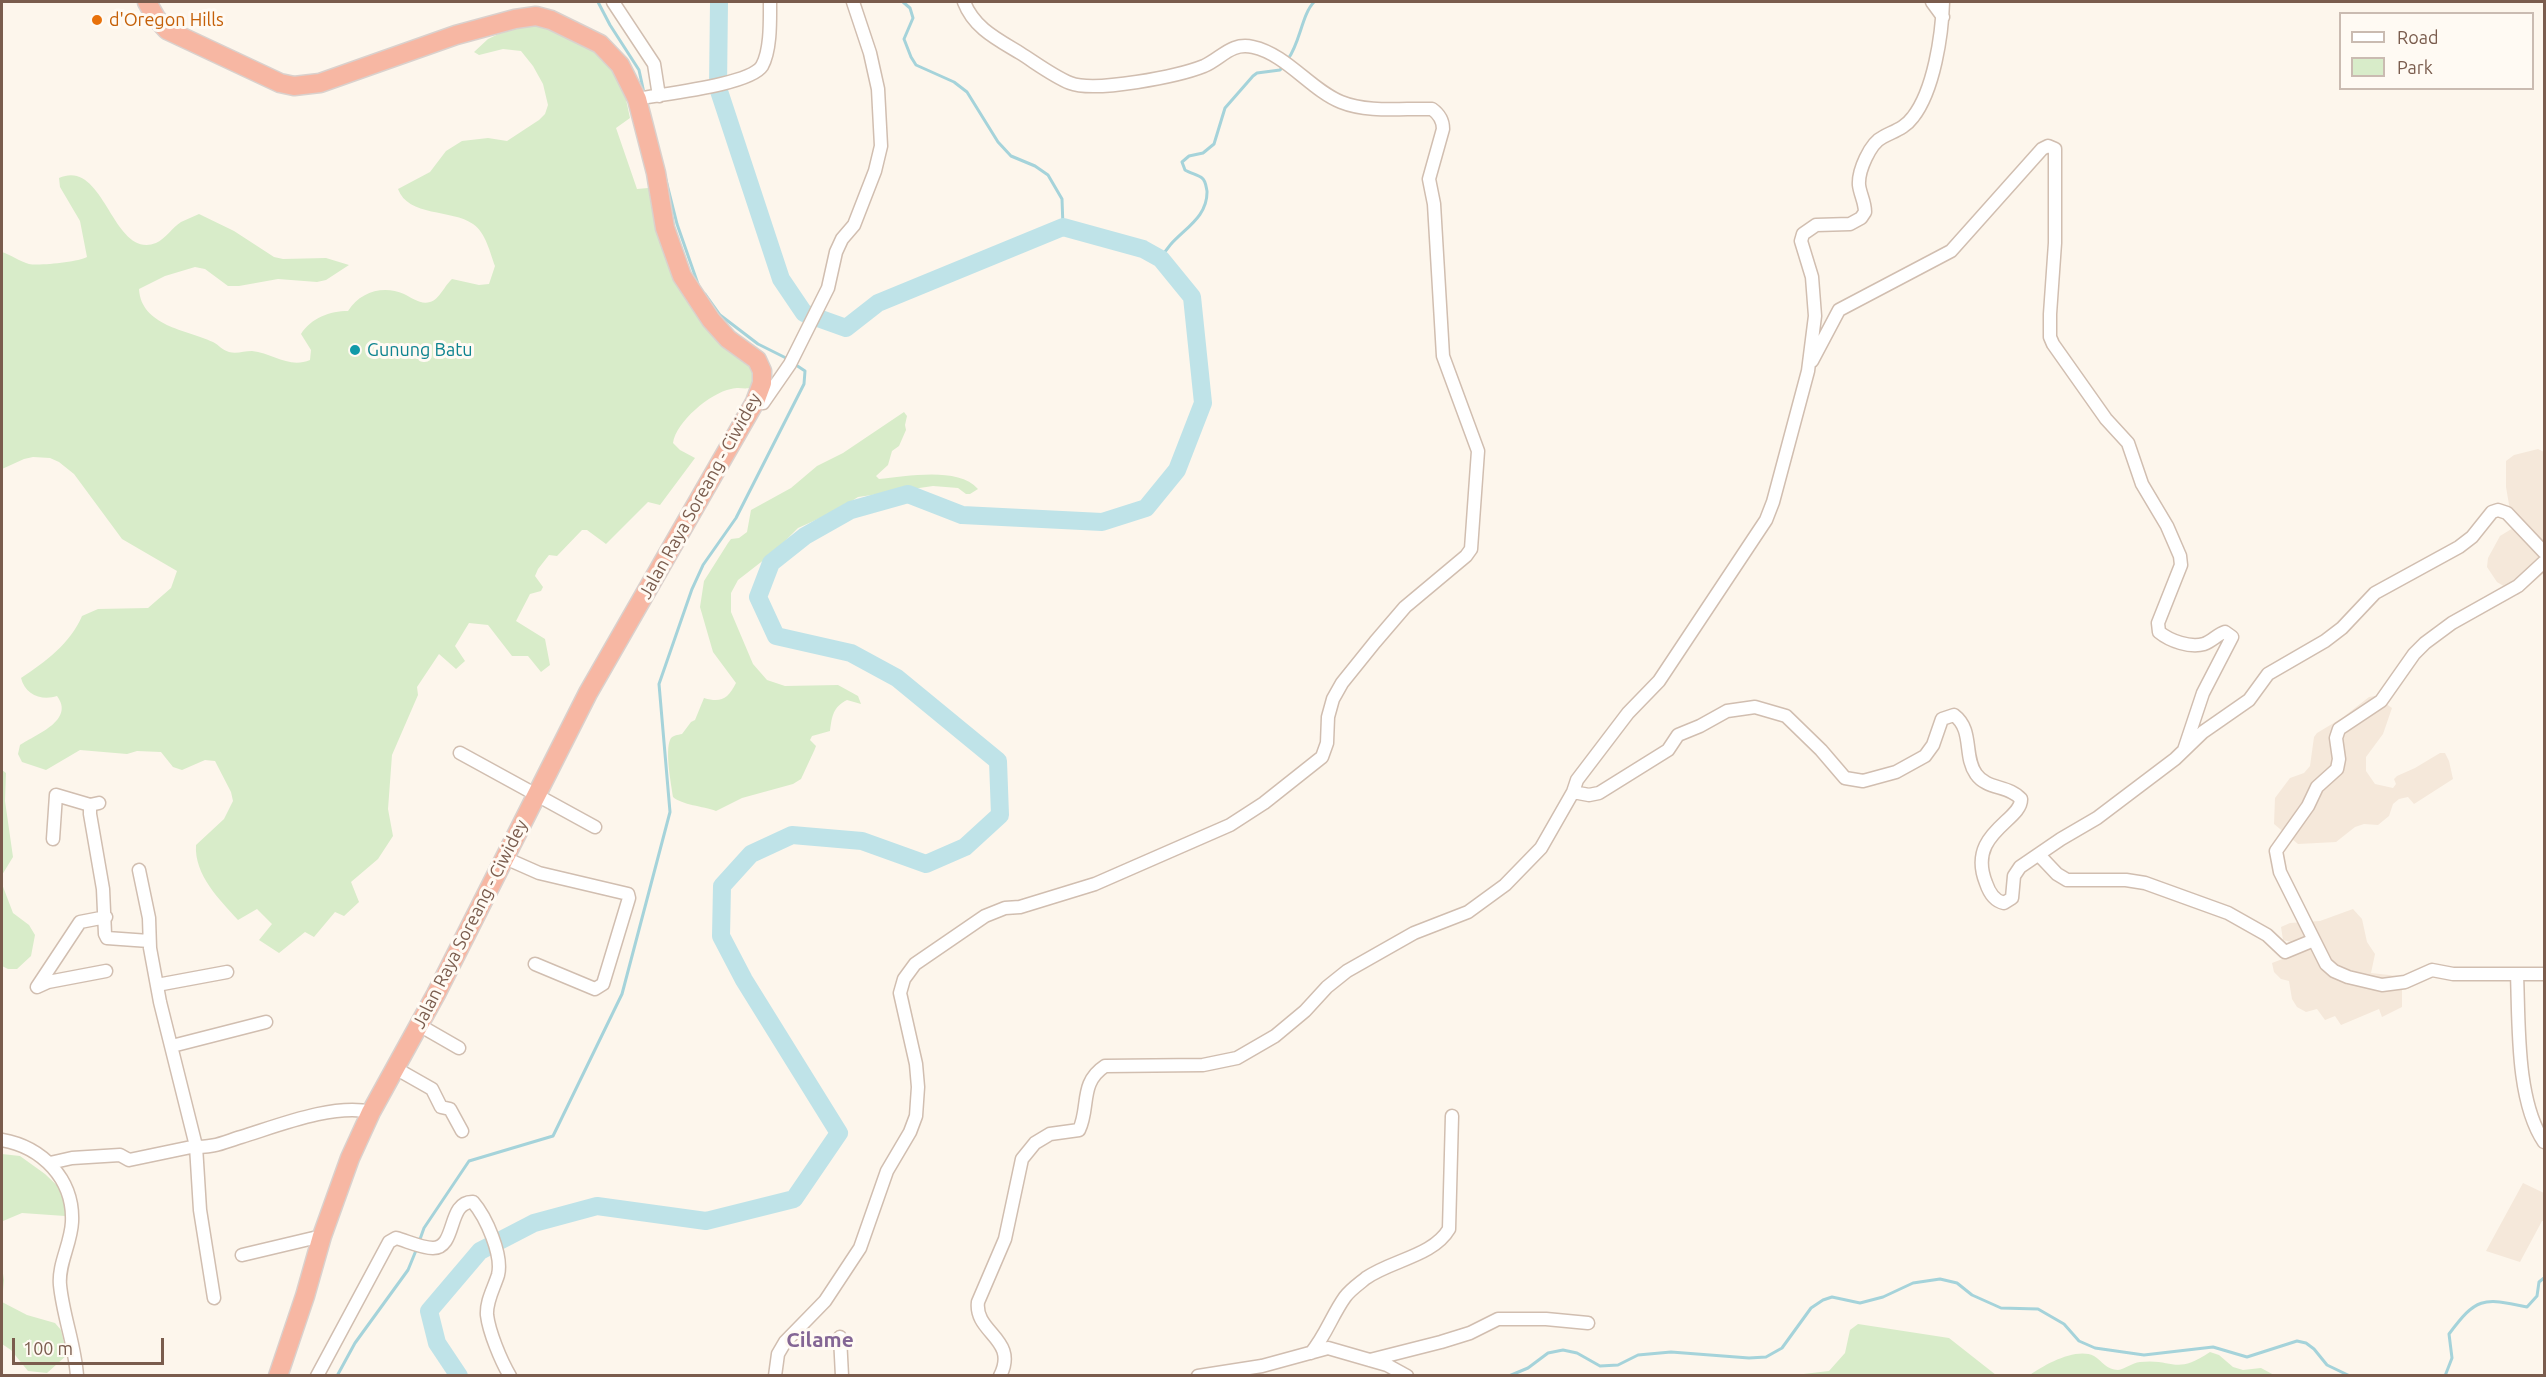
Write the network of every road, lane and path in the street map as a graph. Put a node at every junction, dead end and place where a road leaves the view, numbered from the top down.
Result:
1 (147, 2) edge
2 (614, 2) edge
3 (770, 2) edge
4 (853, 2) edge
5 (964, 2) edge
6 (1932, 2) edge
7 (1943, 2) edge
8 (1942, 17) junction
9 (647, 98) junction
10 (1808, 371) junction
11 (755, 402) junction
12 (2544, 552) edge
13 (2544, 562) edge
14 (2183, 751) junction
15 (460, 753) dead end
16 (1573, 792) junction
17 (536, 795) junction
18 (595, 827) dead end
19 (53, 839) dead end
20 (2039, 855) junction
21 (505, 858) junction
22 (139, 870) dead end
23 (106, 917) junction
24 (2314, 940) junction
25 (149, 941) junction
26 (534, 964) dead end
27 (106, 971) dead end
28 (227, 972) dead end
29 (2517, 974) junction
30 (2544, 974) edge
31 (157, 985) junction
32 (266, 1022) dead end
33 (419, 1025) junction
34 (172, 1046) junction
35 (459, 1048) dead end
36 (395, 1068) junction
37 (371, 1112) junction
38 (1452, 1116) dead end
39 (462, 1131) dead end
40 (2, 1140) edge
41 (2544, 1142) edge
42 (196, 1146) junction
43 (50, 1163) junction
44 (322, 1236) junction
45 (242, 1255) dead end
46 (214, 1298) dead end
47 (1588, 1323) dead end
48 (840, 1337) dead end
49 (1311, 1353) junction
50 (1371, 1360) junction
51 (280, 1375) edge
52 (77, 1376) edge
53 (316, 1376) edge
54 (510, 1376) edge
55 (775, 1376) edge
56 (842, 1376) edge
57 (1000, 1376) edge
58 (1198, 1376) edge
59 (1407, 1376) edge

1 - 9 highway, Jalan Raya Soreang - Ciwidey
2 - 9 street
3 - 9 street
4 - 11 street
5 - 55 street
6 - 8 street
7 - 8 street
8 - 10 street
9 - 11 highway, Jalan Raya Soreang - Ciwidey
10 - 14 street
10 - 16 street
11 - 17 highway, Jalan Raya Soreang - Ciwidey
12 - 14 street
13 - 24 street
14 - 20 street
15 - 17 street
16 - 20 street
16 - 57 street
17 - 18 street
17 - 21 highway, Jalan Raya Soreang - Ciwidey
19 - 23 street
20 - 24 street
21 - 26 street
21 - 33 highway, Jalan Raya Soreang - Ciwidey
22 - 25 street
23 - 25 street
23 - 27 street
24 - 29 street
25 - 31 street
28 - 31 street
29 - 30 street
29 - 41 street
31 - 34 street
32 - 34 street
33 - 35 street
33 - 36 highway, Jalan Raya Soreang - Ciwidey
34 - 42 street
36 - 37 highway, Jalan Raya Soreang - Ciwidey
36 - 39 street
37 - 42 street
37 - 44 highway, Jalan Raya Soreang - Ciwidey
38 - 49 street
40 - 43 street
42 - 43 street
42 - 46 street
43 - 52 street
44 - 45 street
44 - 51 highway, Jalan Raya Soreang - Ciwidey
47 - 50 street
48 - 56 street
49 - 50 street
49 - 58 street
50 - 59 street
53 - 54 street

